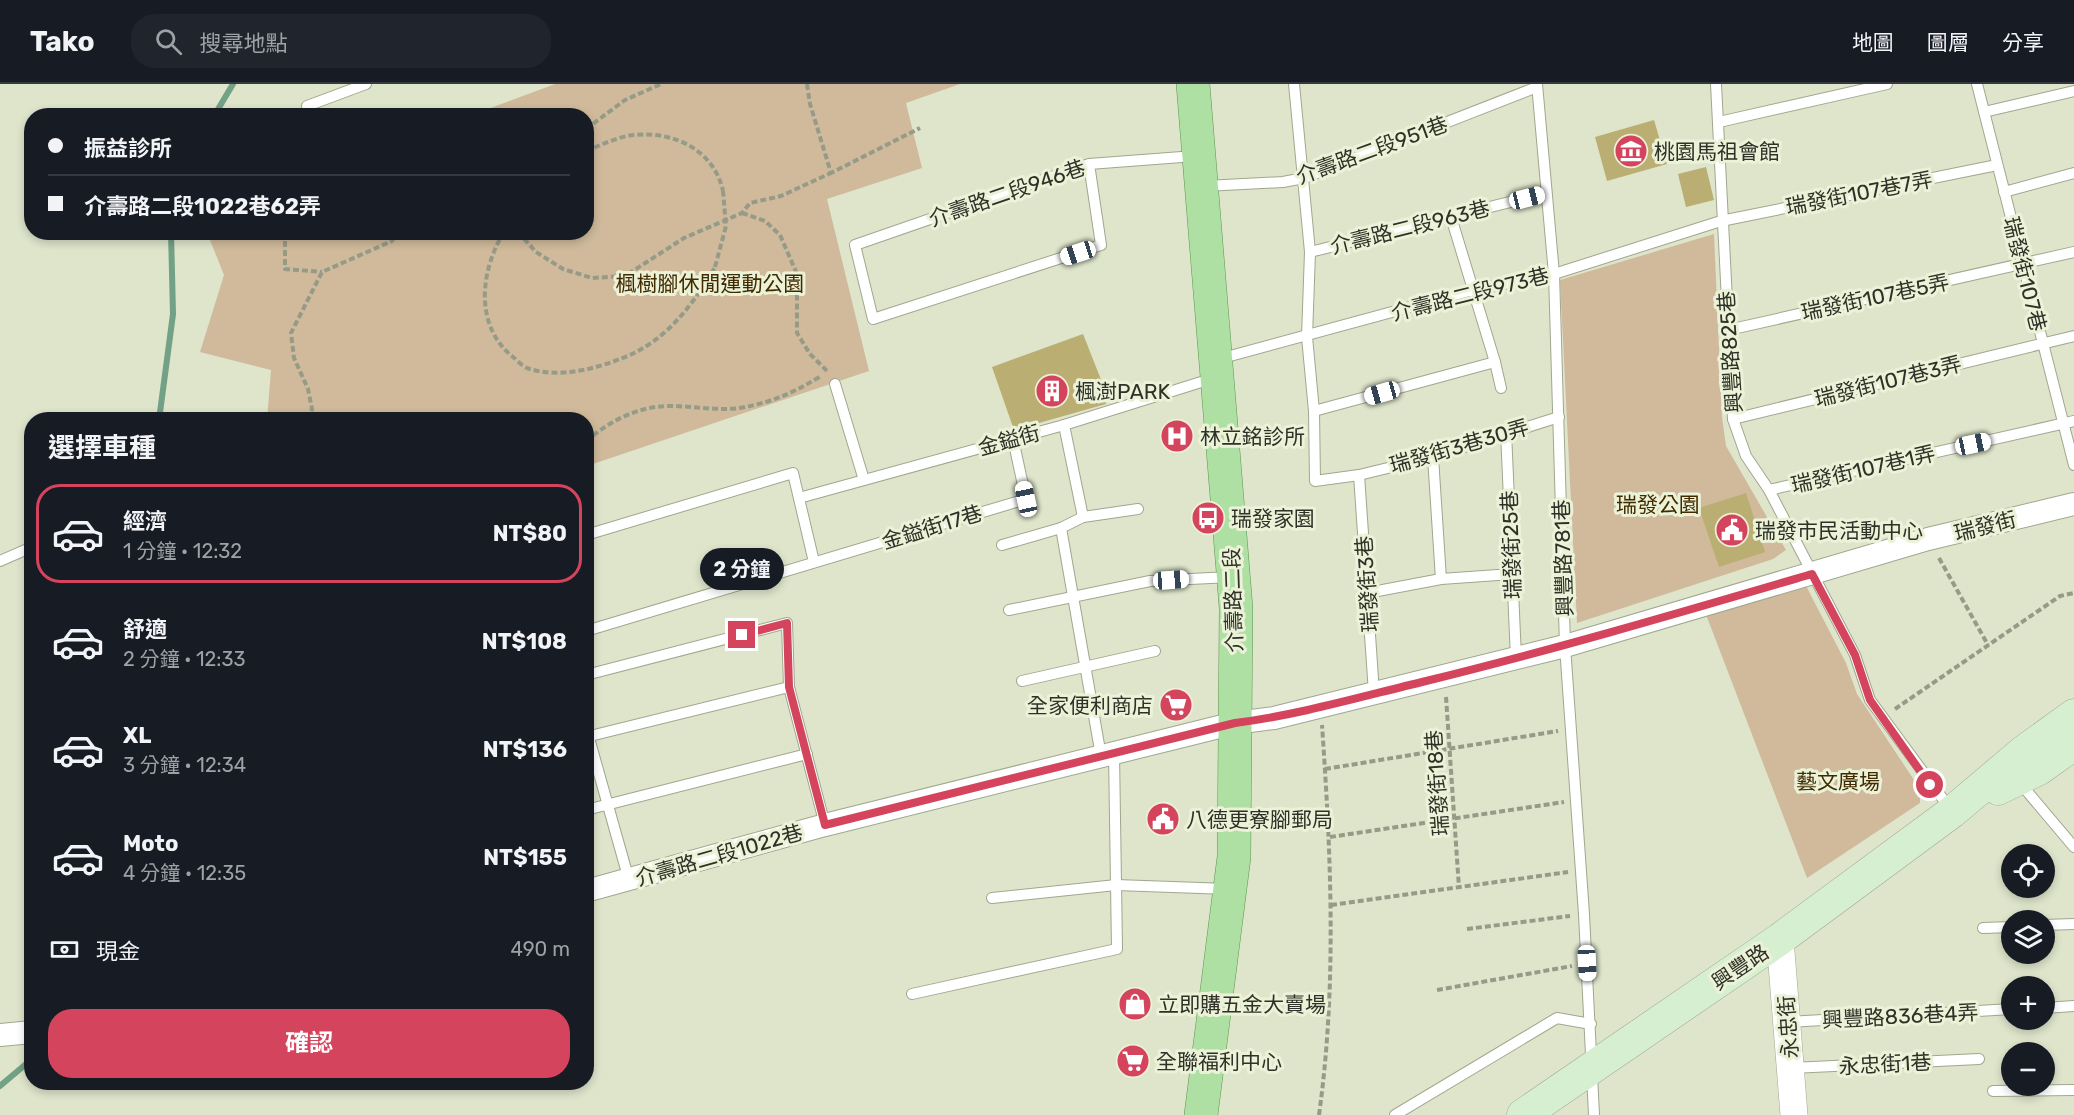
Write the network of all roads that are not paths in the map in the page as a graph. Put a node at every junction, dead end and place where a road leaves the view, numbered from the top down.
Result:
1 (366, 84) edge
2 (1193, 84) edge
3 (1294, 84) edge
4 (1716, 84) edge
5 (1887, 84) edge
6 (1977, 84) edge
7 (1537, 86) edge
8 (2074, 91) edge
9 (307, 106) dead end
10 (1984, 112) junction
11 (1719, 122) junction
12 (1089, 164) junction
13 (1997, 165) junction
14 (1200, 171) junction
15 (2074, 173) edge
16 (1304, 178) junction
17 (2004, 192) junction
18 (1546, 193) junction
19 (1450, 217) junction
20 (1721, 221) junction
21 (1310, 252) junction
22 (2074, 252) edge
23 (2023, 265) junction
24 (1554, 274) junction
25 (1473, 290) junction
26 (1728, 330) junction
27 (2074, 336) edge
28 (1307, 337) junction
29 (2043, 344) junction
30 (1495, 362) junction
31 (1216, 369) junction
32 (835, 384) dead end
33 (1501, 388) dead end
34 (1314, 411) junction
35 (1558, 417) junction
36 (1733, 419) junction
37 (2069, 423) edge
38 (1064, 425) junction
39 (1506, 432) junction
40 (1013, 439) junction
41 (1433, 457) junction
42 (2074, 465) edge
43 (1359, 475) junction
44 (864, 480) junction
45 (1769, 490) junction
46 (799, 498) junction
47 (2074, 504) edge
48 (1138, 509) dead end
49 (1083, 517) junction
50 (1061, 528) junction
51 (594, 533) edge
52 (1002, 545) dead end
53 (24, 550) edge
54 (0, 561) edge
55 (814, 562) junction
56 (1512, 574) junction
57 (1812, 574) junction
58 (1234, 576) junction
59 (1441, 579) junction
60 (1367, 593) junction
61 (1071, 596) junction
62 (1009, 610) dead end
63 (594, 629) edge
64 (1565, 646) junction
65 (1155, 651) dead end
66 (1516, 658) junction
67 (1084, 666) junction
68 (594, 673) edge
69 (1022, 681) dead end
70 (789, 687) junction
71 (1374, 693) junction
72 (2074, 715) edge
73 (1235, 723) junction
74 (594, 732) edge
75 (2074, 744) edge
76 (807, 754) junction
77 (1108, 755) junction
78 (594, 756) edge
79 (2012, 773) junction
80 (609, 804) junction
81 (594, 808) edge
82 (1952, 812) junction
83 (825, 825) junction
84 (2074, 847) edge
85 (629, 880) junction
86 (1116, 885) junction
87 (594, 889) edge
88 (1229, 890) junction
89 (992, 898) dead end
90 (2074, 924) edge
91 (2055, 925) edge
92 (2001, 927) edge
93 (1983, 928) dead end
94 (1780, 939) junction
95 (912, 994) dead end
96 (2074, 1006) edge
97 (2055, 1007) edge
98 (2001, 1011) edge
99 (1788, 1022) junction
100 (1590, 1024) junction
101 (24, 1033) edge
102 (0, 1035) edge
103 (1979, 1059) dead end
104 (1591, 1068) junction
105 (1791, 1068) junction
106 (2074, 1090) edge
107 (1993, 1091) dead end
108 (1396, 1114) edge
109 (1200, 1115) edge
110 (1523, 1115) edge
111 (1594, 1115) edge
112 (1794, 1115) edge

1 - 9 lane
2 - 14 main road, 介壽路二段
3 - 16 lane
4 - 11 lane, 興豐路825巷
5 - 11 lane
6 - 10 lane, 瑞發街107巷
7 - 16 lane, 介壽路二段951巷
7 - 18 lane, 興豐路781巷
8 - 10 lane
10 - 13 lane, 瑞發街107巷
11 - 20 lane, 興豐路825巷
12 - 12 lane, 介壽路二段946巷
12 - 14 lane, 介壽路二段946巷
13 - 17 lane, 瑞發街107巷
13 - 20 lane, 瑞發街107巷7弄
14 - 16 lane, 介壽路二段951巷
14 - 31 main road, 介壽路二段
15 - 17 lane
16 - 21 lane
17 - 23 lane, 瑞發街107巷
18 - 19 lane, 介壽路二段963巷
18 - 24 lane, 興豐路781巷
19 - 21 lane, 介壽路二段963巷
19 - 25 lane
20 - 24 lane, 介壽路二段973巷
20 - 26 lane, 興豐路825巷
21 - 28 lane
22 - 23 lane, 瑞發街107巷5弄
23 - 26 lane, 瑞發街107巷5弄
23 - 29 lane, 瑞發街107巷
24 - 25 lane, 介壽路二段973巷
24 - 35 lane, 興豐路781巷
25 - 28 lane, 介壽路二段973巷
25 - 30 lane
26 - 36 lane, 興豐路825巷
27 - 29 lane, 瑞發街107巷3弄
28 - 31 lane, 介壽路二段973巷
28 - 34 lane
29 - 36 lane, 瑞發街107巷3弄
29 - 37 lane, 瑞發街107巷
30 - 33 lane
30 - 34 lane
31 - 38 lane, 金鎰街
31 - 58 main road, 介壽路二段
32 - 44 lane
34 - 43 lane, 瑞發街3巷30弄
35 - 39 lane, 瑞發街3巷30弄
35 - 64 lane, 興豐路781巷
36 - 45 lane, 興豐路825巷
37 - 42 lane, 瑞發街107巷
37 - 45 lane, 瑞發街107巷1弄
38 - 40 lane, 金鎰街
38 - 49 lane
39 - 41 lane, 瑞發街3巷30弄
39 - 56 lane, 瑞發街25巷
40 - 44 lane, 金鎰街
40 - 55 lane, 金鎰街17巷
41 - 43 lane, 瑞發街3巷30弄
41 - 59 lane
43 - 60 lane, 瑞發街3巷
44 - 46 lane, 金鎰街
45 - 57 lane, 興豐路825巷
46 - 51 lane
46 - 55 lane
47 - 57 street, 瑞發街
48 - 49 lane
49 - 50 lane
50 - 52 lane
50 - 61 lane
53 - 54 lane
55 - 63 lane
56 - 59 lane
56 - 66 lane, 瑞發街25巷
57 - 64 street, 瑞發街
57 - 82 lane, 興豐路825巷
58 - 61 lane
58 - 73 main road, 介壽路二段
59 - 60 lane
60 - 71 lane, 瑞發街3巷
61 - 62 lane
61 - 67 lane
64 - 66 street, 瑞發街
64 - 100 lane, 興豐路781巷
65 - 67 lane
66 - 71 street, 瑞發街
67 - 69 lane
67 - 77 lane
68 - 70 lane
70 - 74 lane
70 - 76 lane
71 - 73 street, 瑞發街
72 - 79 main road, 興豐路
73 - 77 street, 介壽路二段1022巷
73 - 88 main road, 介壽路二段
75 - 79 main road, 興豐路
76 - 80 lane
76 - 83 lane
77 - 83 street, 介壽路二段1022巷
77 - 86 lane
78 - 80 lane
79 - 82 main road, 興豐路
79 - 84 lane
80 - 81 lane
80 - 85 lane
82 - 94 main road, 興豐路
83 - 85 street, 介壽路二段1022巷
85 - 87 street, 介壽路二段1022巷
86 - 88 lane
86 - 89 lane
86 - 95 lane
88 - 109 main road, 介壽路二段
90 - 91 lane
92 - 93 lane
94 - 99 street, 永忠街
94 - 104 main road, 興豐路
96 - 97 lane
98 - 99 lane, 興豐路836巷4弄
99 - 105 street, 永忠街
100 - 104 lane, 興豐路781巷
100 - 108 lane
101 - 102 street
103 - 105 lane, 永忠街1巷
104 - 110 main road, 興豐路
104 - 111 lane, 興豐路781巷
105 - 112 street, 永忠街
106 - 107 lane

